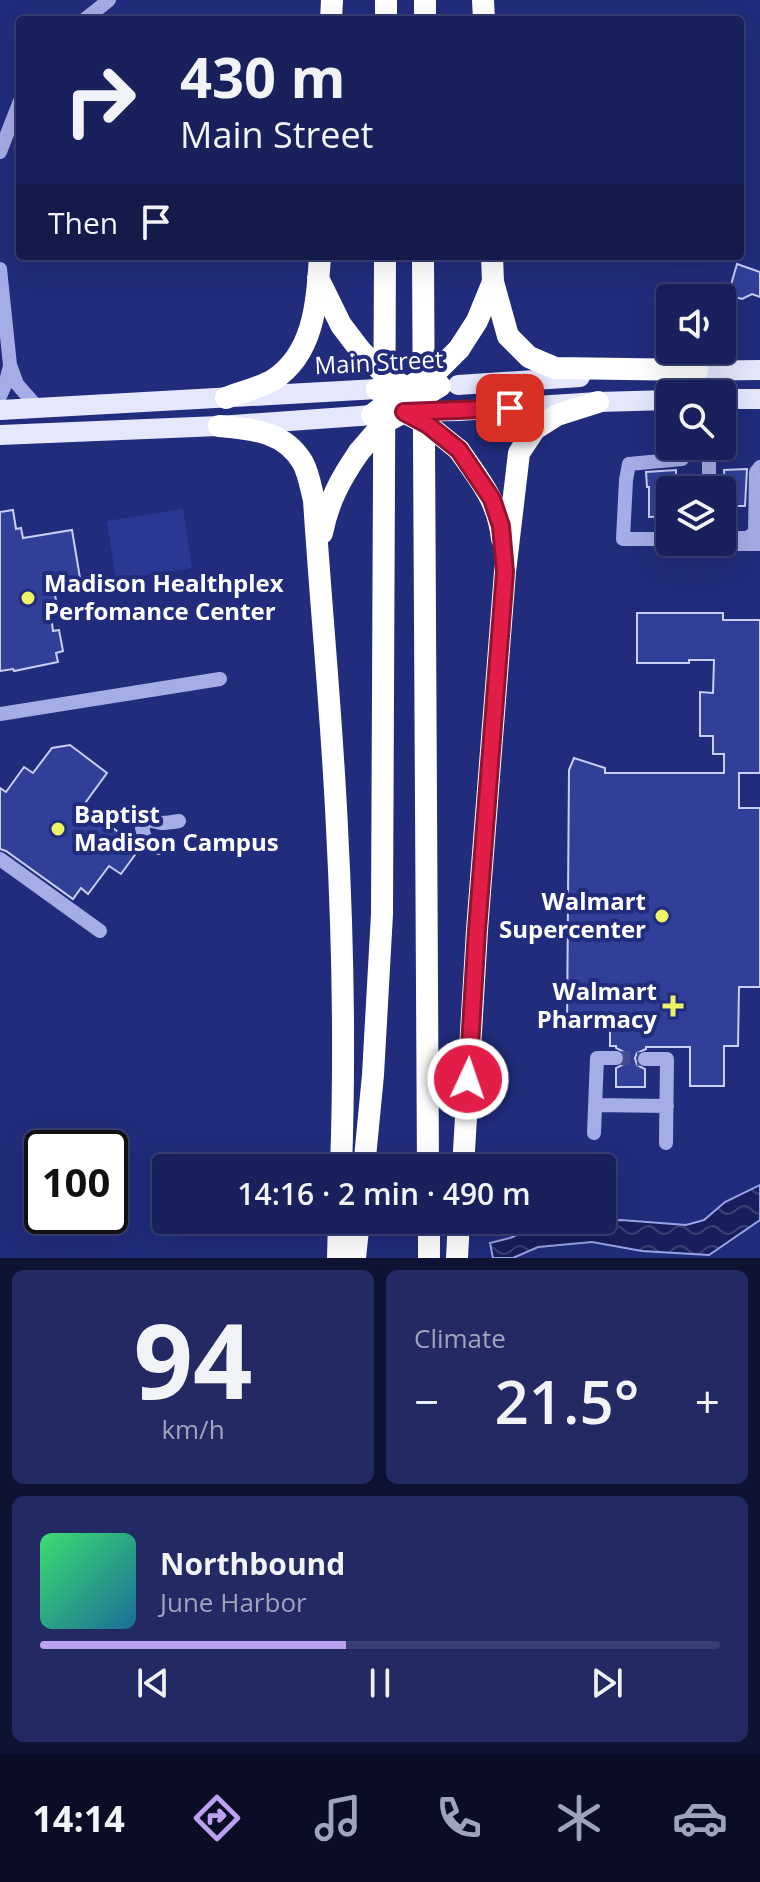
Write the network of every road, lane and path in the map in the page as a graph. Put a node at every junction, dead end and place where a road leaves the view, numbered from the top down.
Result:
1 (109, 0) edge
2 (89, 16) edge
3 (16, 110) edge
4 (2, 143) edge
5 (385, 260) edge
6 (423, 260) edge
7 (492, 260) edge
8 (319, 267) edge
9 (0, 269) edge
10 (493, 282) junction
11 (2, 297) edge
12 (10, 365) junction
13 (697, 370) junction
14 (760, 370) edge
15 (449, 385) joint
16 (0, 396) edge
17 (226, 398) junction
18 (399, 399) junction
19 (736, 399) edge
20 (760, 399) edge
21 (656, 400) edge
22 (598, 402) junction
23 (38, 408) junction
24 (0, 410) edge
25 (366, 416) joint
26 (219, 426) junction
27 (0, 435) edge
28 (671, 460) edge
29 (760, 467) edge
30 (736, 538) edge
31 (760, 538) edge
32 (656, 539) edge
33 (736, 544) edge
34 (318, 554) junction
35 (505, 572) junction
36 (220, 679) dead end
37 (0, 714) edge
38 (179, 821) dead end
39 (159, 848) dead end
40 (0, 859) edge
41 (100, 931) dead end
42 (616, 1058) dead end
43 (645, 1059) tunnel mouth
44 (595, 1105) junction
45 (667, 1106) junction
46 (594, 1133) dead end
47 (666, 1143) dead end
48 (342, 1154) edge
49 (365, 1154) edge
50 (428, 1154) edge
51 (464, 1154) edge
52 (339, 1234) edge
53 (358, 1234) edge
54 (429, 1234) edge
55 (458, 1234) edge
56 (338, 1258) edge
57 (355, 1258) edge
58 (429, 1258) edge
59 (457, 1258) edge

1 - 2 street
3 - 4 street
5 - 49 highway
6 - 50 highway
7 - 10 highway
8 - 17 highway
8 - 18 highway, bridge
9 - 11 street
10 - 13 highway
10 - 18 highway, bridge
11 - 12 street
12 - 16 street
12 - 23 street
13 - 14 main road, Main Street
13 - 15 main road, Main Street
15 - 18 highway, bridge
17 - 18 main road, Main Street
17 - 23 main road, Main Street
18 - 22 main road, Main Street, bridge
18 - 25 highway, bridge
18 - 34 highway, bridge
18 - 35 highway, bridge
19 - 20 main road
21 - 22 main road, Main Street
22 - 35 highway
23 - 24 main road, Main Street
25 - 26 main road
26 - 27 main road
26 - 34 highway
28 - 32 street
29 - 30 street
31 - 33 street
34 - 48 highway
35 - 51 highway
36 - 37 street
38 - 39 street
40 - 41 street
42 - 44 street
43 - 45 street
44 - 45 street
44 - 46 street
45 - 47 street
52 - 56 highway
53 - 57 highway
54 - 58 highway
55 - 59 highway

